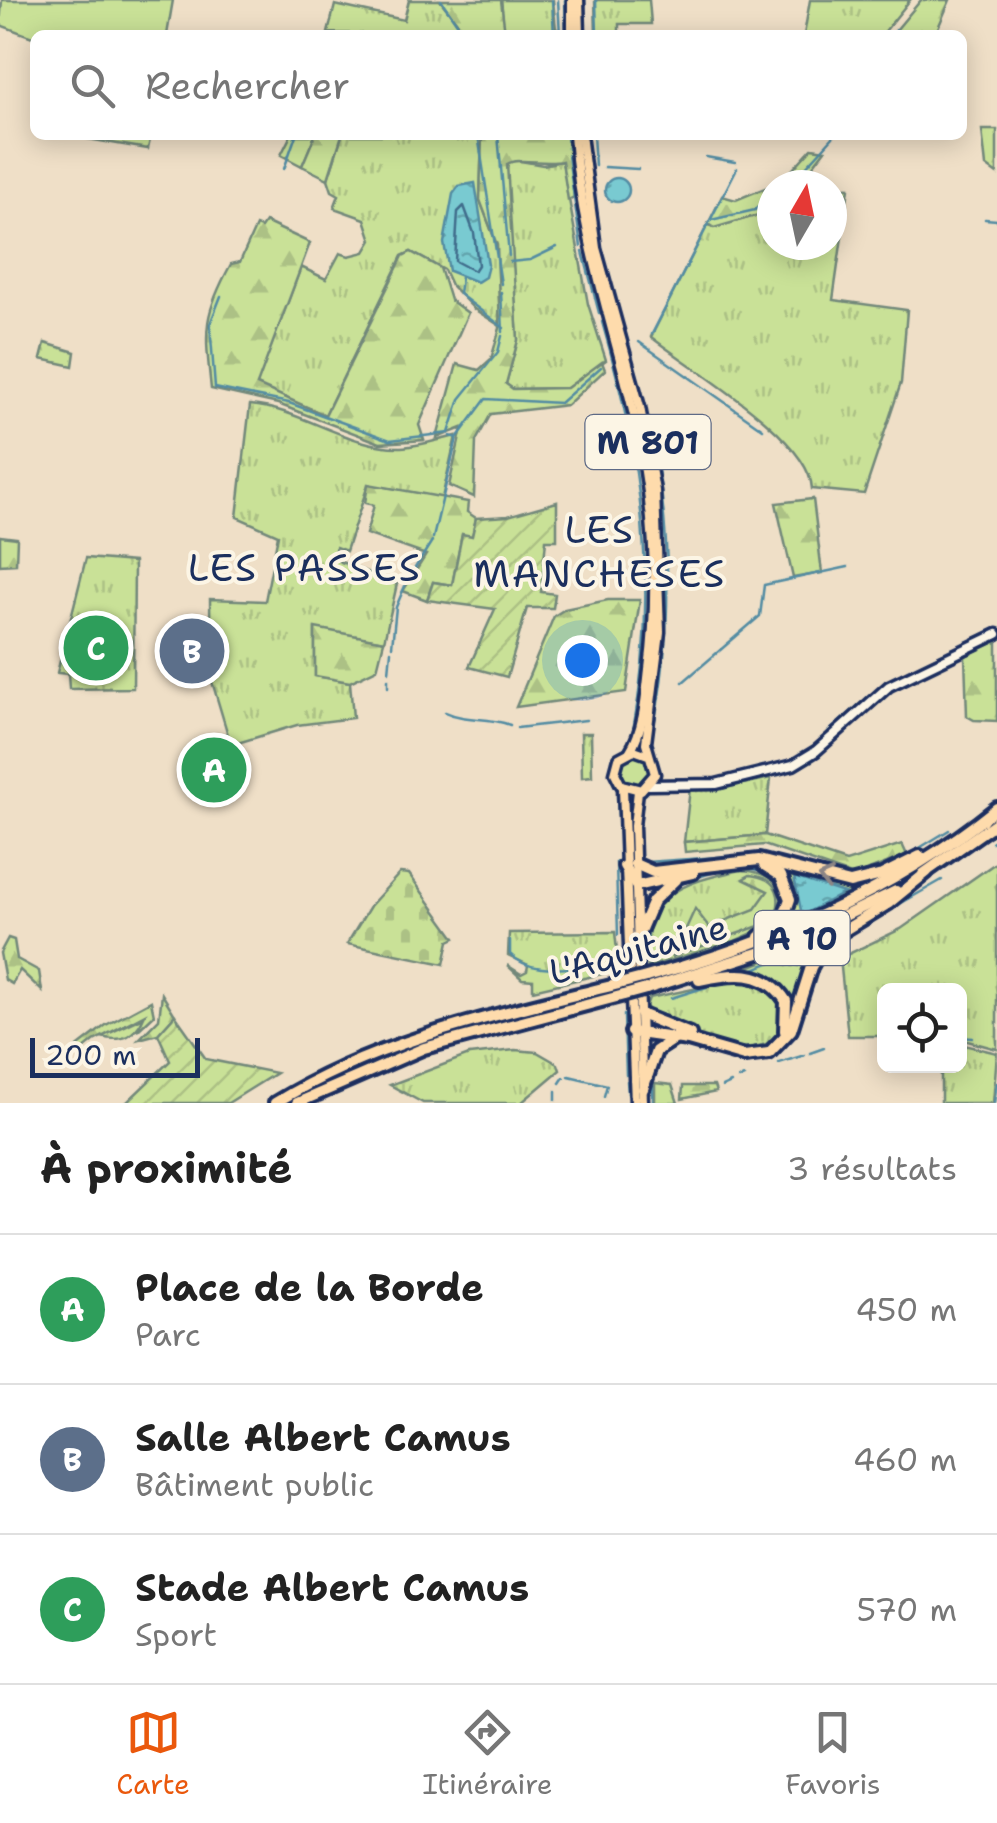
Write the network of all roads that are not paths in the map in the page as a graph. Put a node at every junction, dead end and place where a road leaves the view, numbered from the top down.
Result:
1 (575, 0) edge
2 (576, 30) edge
3 (575, 140) edge
4 (583, 140) edge
5 (997, 634) edge
6 (630, 751) junction
7 (648, 755) junction
8 (655, 771) junction
9 (683, 783) junction
10 (649, 785) junction
11 (623, 787) junction
12 (638, 791) junction
13 (997, 808) edge
14 (997, 822) edge
15 (949, 844) junction
16 (630, 865) junction
17 (927, 872) junction
18 (679, 877) junction
19 (636, 886) junction
20 (638, 936) junction
21 (732, 952) junction
22 (646, 983) junction
23 (668, 983) junction
24 (640, 1014) junction
25 (503, 1019) junction
26 (637, 1031) junction
27 (675, 1032) junction
28 (643, 1088) junction
29 (275, 1103) edge
30 (297, 1103) edge
31 (635, 1103) edge
32 (643, 1103) edge

1 - 2 main road
3 - 6 main road, M 801
4 - 7 main road, M 801
5 - 9 street
6 - 7 main road
6 - 11 main road, M 801
7 - 8 main road, M 801
8 - 9 street
8 - 10 main road
9 - 10 street
10 - 12 main road
11 - 12 main road
11 - 16 main road, M 801
12 - 16 main road, M 801
13 - 15 highway, L'Aquitaine / A 10
14 - 17 highway, L'Aquitaine / A 10
15 -> 16 highway
15 - 21 highway, L'Aquitaine / A 10
16 - 19 highway
16 - 26 main road, M 801
17 - 23 highway, L'Aquitaine / A 10
17 - 27 highway
18 - 19 highway
18 - 20 highway
18 - 21 highway
19 - 20 main road, M 801
20 - 24 main road, M 801
21 - 22 highway, L'Aquitaine / A 10
22 - 23 highway, L'Aquitaine / A 10
22 - 25 highway, L'Aquitaine / A 10, bridge
23 - 27 highway
24 - 26 main road, M 801
24 - 27 highway
25 - 29 highway, L'Aquitaine / A 10
25 - 30 highway, L'Aquitaine / A 10
26 - 27 highway
26 - 28 main road, M 801
26 - 31 main road, M 801
27 - 28 highway
28 - 32 main road, M 801

